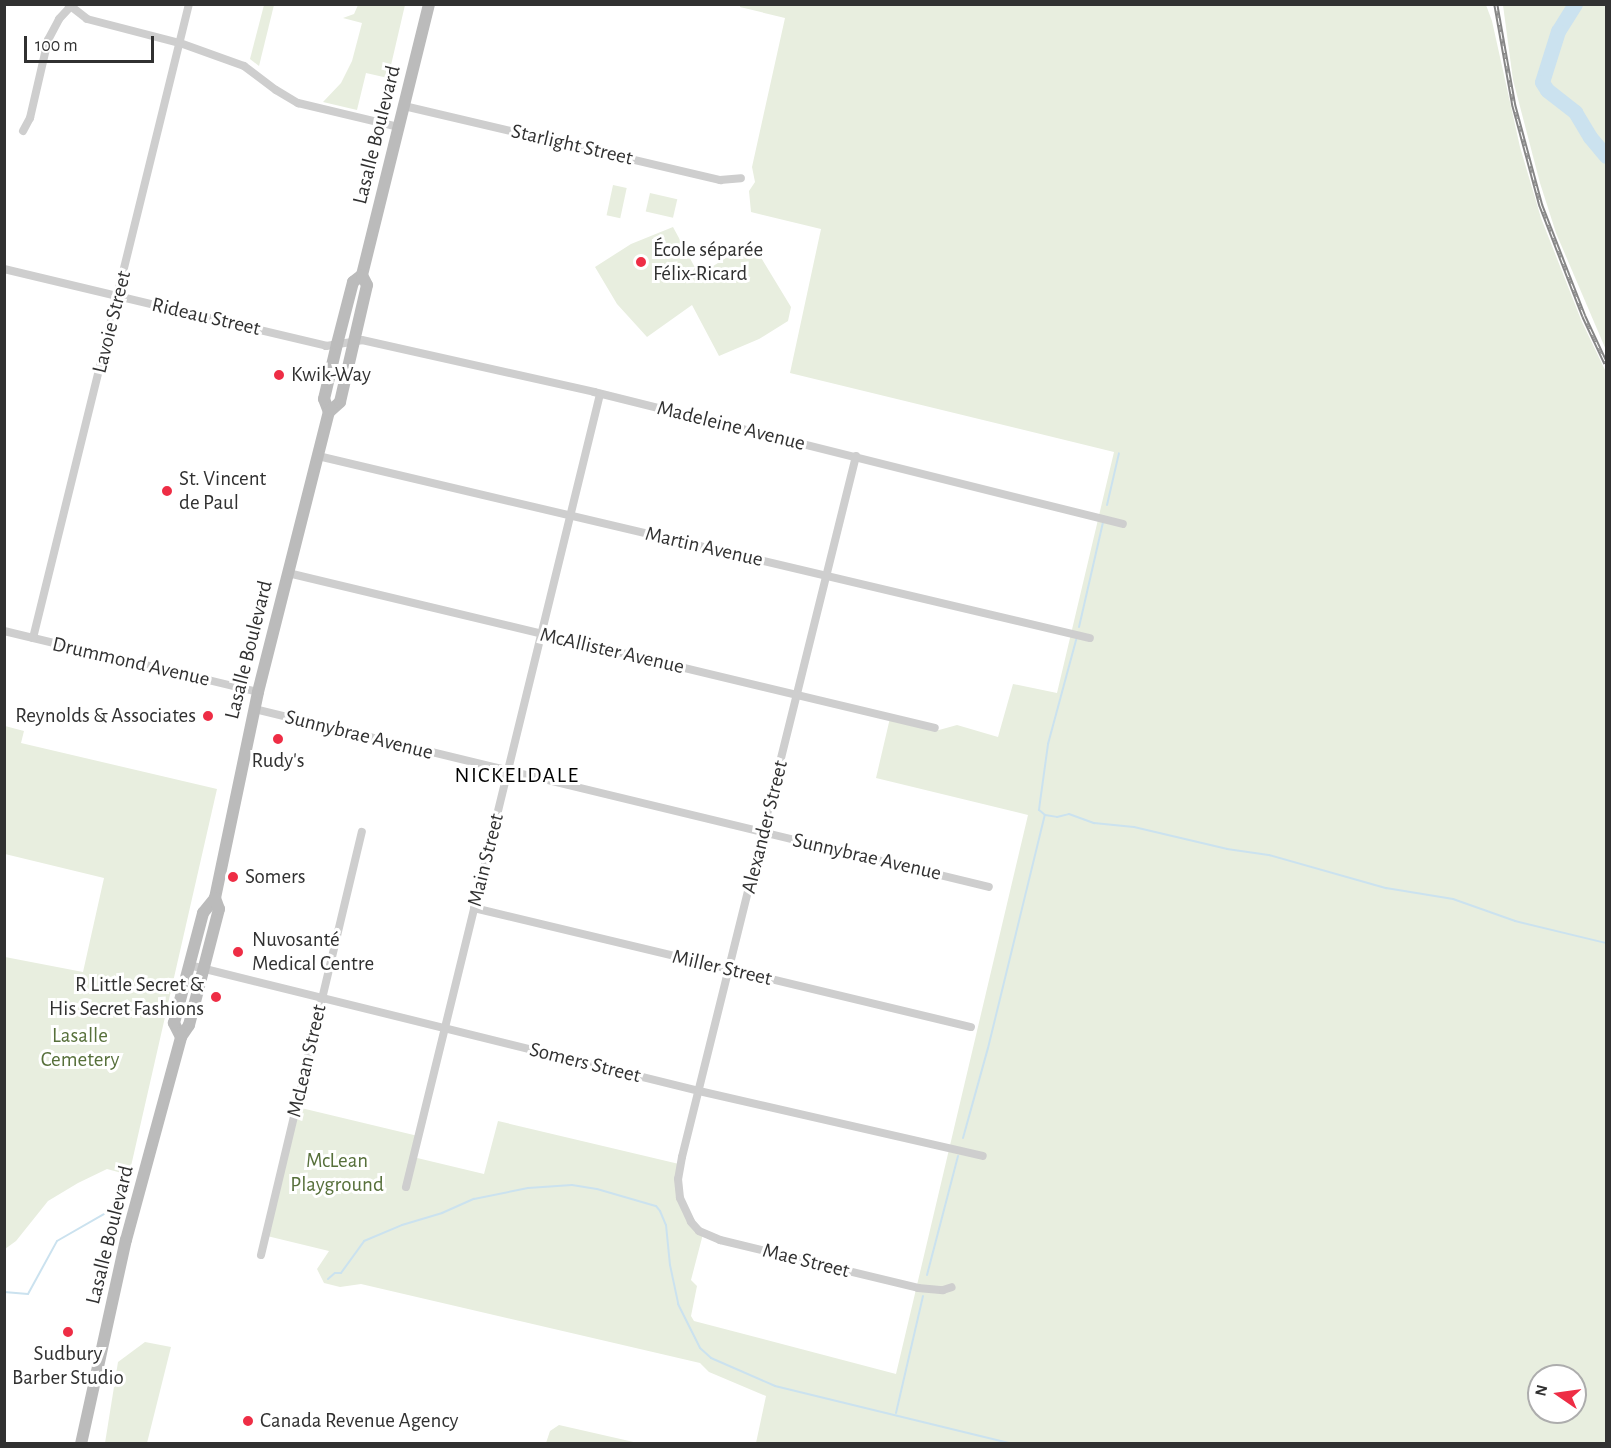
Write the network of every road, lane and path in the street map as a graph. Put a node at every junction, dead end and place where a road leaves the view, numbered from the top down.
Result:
1 (189, 4) edge
2 (429, 4) edge
3 (69, 6) edge
4 (180, 43) junction
5 (404, 106) junction
6 (399, 127) junction
7 (23, 131) dead end
8 (741, 178) dead end
9 (4, 269) edge
10 (362, 275) junction
11 (118, 297) junction
12 (355, 341) junction
13 (337, 344) junction
14 (600, 394) junction
15 (329, 412) junction
16 (318, 456) junction
17 (856, 456) junction
18 (570, 515) junction
19 (1123, 524) dead end
20 (288, 573) junction
21 (827, 576) junction
22 (4, 631) edge
23 (542, 634) junction
24 (33, 638) junction
25 (1090, 638) dead end
26 (258, 692) junction
27 (797, 695) junction
28 (254, 709) junction
29 (935, 728) dead end
30 (508, 771) junction
31 (362, 832) dead end
32 (764, 832) junction
33 (989, 887) dead end
34 (215, 898) junction
35 (474, 908) junction
36 (189, 965) junction
37 (204, 969) junction
38 (729, 970) junction
39 (322, 998) junction
40 (971, 1027) dead end
41 (444, 1028) junction
42 (181, 1037) junction
43 (699, 1091) junction
44 (983, 1156) dead end
45 (406, 1187) dead end
46 (680, 1198) joint
47 (261, 1255) dead end
48 (952, 1287) dead end
49 (81, 1443) edge

1 - 4 street, Lavoie Street
2 - 5 main road, Lasalle Boulevard
3 - 4 street
3 - 7 street
4 - 6 street
4 - 11 street, Lavoie Street
5 - 6 main road, Lasalle Boulevard
5 - 8 street, Starlight Street
6 - 10 main road, Lasalle Boulevard
9 - 11 street, Rideau Street
10 - 12 main road, Lasalle Boulevard
10 - 13 main road, Lasalle Boulevard
11 - 13 street, Rideau Street
11 - 24 street, Lavoie Street
12 - 13 street, Madeleine Avenue
12 - 14 street, Madeleine Avenue
12 - 15 main road, Lasalle Boulevard
13 - 15 main road, Lasalle Boulevard
14 - 17 street, Madeleine Avenue
14 - 18 street, Main Street
15 - 16 main road, Lasalle Boulevard
16 - 18 street, Martin Avenue
16 - 20 main road, Lasalle Boulevard
17 - 19 street, Madeleine Avenue
17 - 21 street, Alexander Street
18 - 21 street, Martin Avenue
18 - 23 street, Main Street
20 - 23 street, McAllister Avenue
20 - 26 main road, Lasalle Boulevard
21 - 25 street, Martin Avenue
21 - 27 street, Alexander Street
22 - 24 street, Drummond Avenue
23 - 27 street, McAllister Avenue
23 - 30 street, Main Street
24 - 26 street, Drummond Avenue
26 - 28 main road, Lasalle Boulevard
27 - 29 street, McAllister Avenue
27 - 32 street, Alexander Street
28 - 30 street, Sunnybrae Avenue
28 - 34 main road, Lasalle Boulevard
30 - 32 street, Sunnybrae Avenue
30 - 35 street, Main Street
31 - 39 street, McLean Street
32 - 33 street, Sunnybrae Avenue
32 - 38 street, Alexander Street
34 - 36 main road, Lasalle Boulevard
34 - 37 main road, Lasalle Boulevard
35 - 38 street, Miller Street
35 - 41 street, Main Street
36 - 37 street, Somers Street
36 - 42 main road, Lasalle Boulevard
37 - 39 street, Somers Street
37 - 42 main road, Lasalle Boulevard
38 - 40 street, Miller Street
38 - 43 street, Alexander Street
39 - 41 street, Somers Street
39 - 47 street, McLean Street
41 - 43 street, Somers Street
41 - 45 street, Main Street
42 - 49 main road, Lasalle Boulevard
43 - 44 street, Somers Street
43 - 46 street, Alexander Street
46 - 48 street, Mae Street

